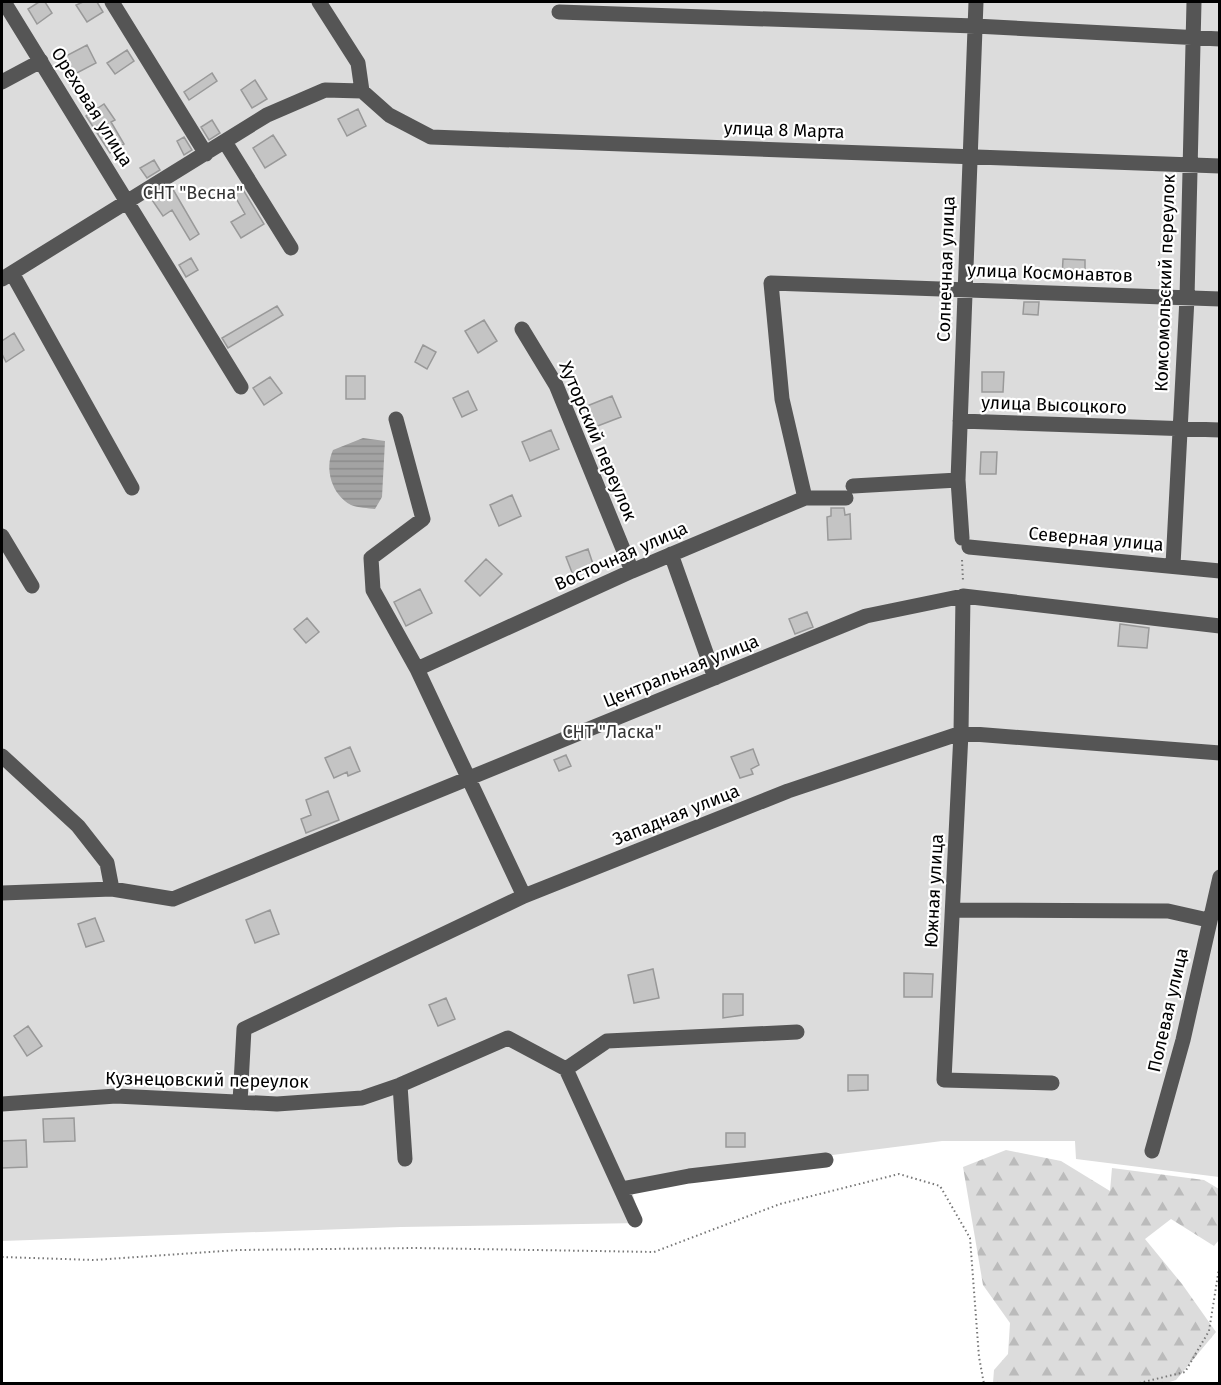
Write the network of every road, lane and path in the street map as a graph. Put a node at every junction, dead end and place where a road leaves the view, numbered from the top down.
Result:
1 (4, 2) edge
2 (112, 2) edge
3 (319, 2) edge
4 (976, 2) edge
5 (1194, 2) edge
6 (559, 12) dead end
7 (975, 26) junction
8 (1193, 38) junction
9 (1220, 39) edge
10 (40, 61) junction
11 (2, 82) edge
12 (362, 91) junction
13 (225, 142) junction
14 (206, 154) junction
15 (970, 157) junction
16 (1188, 165) junction
17 (1220, 166) edge
18 (128, 203) junction
19 (291, 248) dead end
20 (7, 276) edge
21 (965, 290) junction
22 (1187, 298) junction
23 (1220, 299) edge
24 (522, 329) dead end
25 (241, 387) dead end
26 (396, 419) dead end
27 (960, 421) junction
28 (1179, 428) junction
29 (1220, 430) edge
30 (958, 480) junction
31 (132, 488) dead end
32 (805, 498) junction
33 (2, 536) edge
34 (965, 543) junction
35 (671, 554) junction
36 (1173, 565) junction
37 (632, 571) junction
38 (1220, 571) edge
39 (32, 586) dead end
40 (963, 596) junction
41 (1220, 626) edge
42 (417, 669) junction
43 (715, 678) junction
44 (962, 733) junction
45 (1220, 753) edge
46 (2, 756) edge
47 (469, 777) junction
48 (1220, 877) edge
49 (112, 889) junction
50 (2, 893) edge
51 (524, 896) junction
52 (953, 910) junction
53 (1208, 920) junction
54 (797, 1032) dead end
55 (566, 1069) junction
56 (1052, 1083) dead end
57 (400, 1085) junction
58 (240, 1102) junction
59 (2, 1104) edge
60 (1152, 1151) dead end
61 (405, 1159) dead end
62 (826, 1160) dead end
63 (621, 1189) junction
64 (635, 1220) dead end
65 (2, 1257) edge
66 (1220, 1262) edge
67 (984, 1383) edge
68 (1135, 1383) edge

1 - 10 street, Ореховая улица
2 - 14 street
3 - 12 street
4 - 7 street, Солнечная улица
5 - 8 street, Комсомольский переулок
6 - 7 street
7 - 8 street
7 - 15 street, Солнечная улица
8 - 9 street
8 - 16 street, Комсомольский переулок
10 - 11 street
10 - 18 street, Ореховая улица
12 - 13 street
12 - 15 street, улица 8 Марта
13 - 14 street
13 - 19 street
14 - 18 street
15 - 16 street, улица 8 Марта
15 - 21 street, Солнечная улица
16 - 17 street, улица 8 Марта
16 - 22 street, Комсомольский переулок
18 - 20 street
18 - 25 street, Ореховая улица
20 - 31 street
21 - 22 street, улица Космонавтов
21 - 27 street, Солнечная улица
21 - 32 street, улица Космонавтов
22 - 23 street, улица Космонавтов
22 - 28 street, Комсомольский переулок
24 - 37 street, Хуторский переулок
26 - 42 street
27 - 28 street, улица Высоцкого
27 - 30 street, Солнечная улица
28 - 29 street, улица Высоцкого
28 - 36 street, Комсомольский переулок
30 - 32 street, Восточная улица
30 - 34 street, Солнечная улица
32 - 35 street, Восточная улица
33 - 39 street
34 - 36 street, Северная улица
34 - 40 path
35 - 37 street, Восточная улица
35 - 43 street
36 - 38 street, Северная улица
37 - 42 street, Восточная улица
40 - 41 street, Центральная улица
40 - 43 street, Центральная улица
40 - 44 street, Южная улица
42 - 47 street
43 - 47 street, Центральная улица
44 - 45 street, Западная улица
44 - 51 street, Западная улица
44 - 52 street, Южная улица
46 - 49 street
47 - 49 street, Центральная улица
47 - 51 street
48 - 53 street, Полевая улица
49 - 50 street, Центральная улица
51 - 58 street, Западная улица
52 - 53 street
52 - 56 street, Южная улица
53 - 60 street, Полевая улица
54 - 55 street
55 - 57 street, Кузнецовский переулок
55 - 63 street
57 - 58 street, Кузнецовский переулок
57 - 61 street
58 - 59 street, Кузнецовский переулок
62 - 63 street
63 - 64 street
65 - 67 path
66 - 68 path

